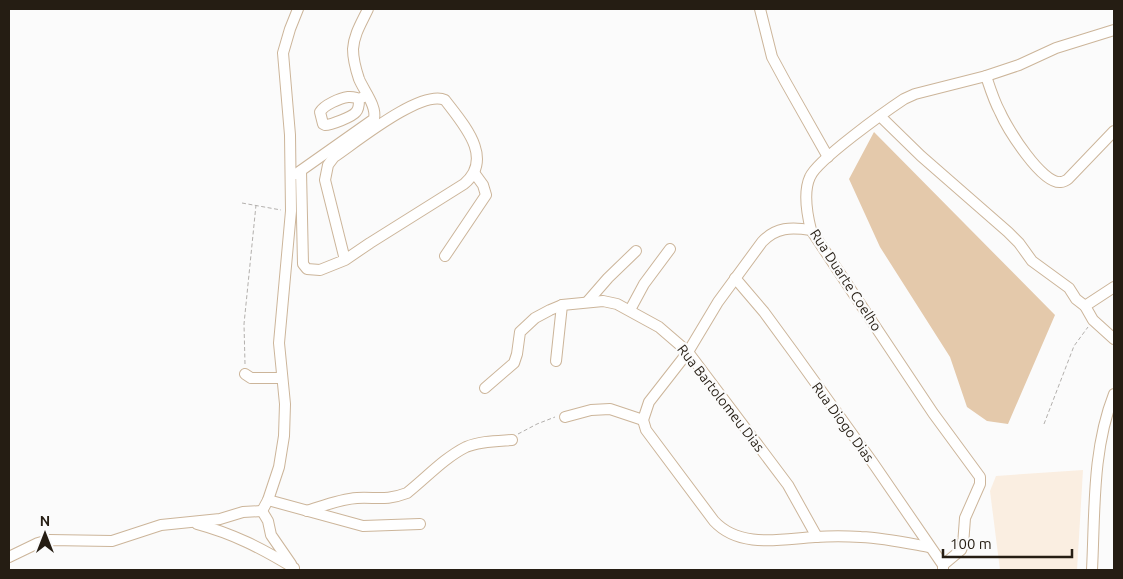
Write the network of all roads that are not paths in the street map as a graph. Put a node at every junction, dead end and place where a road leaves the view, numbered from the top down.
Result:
1 (298, 9) edge
2 (368, 9) edge
3 (760, 9) edge
4 (1114, 30) edge
5 (986, 76) junction
6 (880, 116) junction
7 (1114, 131) edge
8 (828, 157) junction
9 (301, 171) junction
10 (475, 174) junction
11 (291, 178) junction
12 (810, 230) junction
13 (670, 249) dead end
14 (636, 251) dead end
15 (445, 256) dead end
16 (345, 260) junction
17 (735, 278) junction
18 (1114, 287) edge
19 (588, 301) junction
20 (562, 305) junction
21 (1085, 306) junction
22 (630, 310) junction
23 (1114, 339) edge
24 (688, 352) junction
25 (556, 360) dead end
26 (245, 374) road end
27 (282, 378) junction
28 (485, 388) dead end
29 (1114, 394) edge
30 (565, 416) road end
31 (643, 420) junction
32 (512, 440) road end
33 (268, 500) junction
34 (262, 511) junction
35 (307, 511) junction
36 (234, 516) junction
37 (191, 523) junction
38 (420, 524) dead end
39 (226, 532) junction
40 (271, 535) junction
41 (817, 537) junction
42 (929, 547) junction
43 (261, 548) junction
44 (9, 557) edge
45 (943, 568) edge
46 (295, 569) edge
47 (1092, 570) edge

1 - 11 street
2 - 9 street
3 - 8 street
4 - 5 street, Rua Duarte Coelho
5 - 6 street, Rua Duarte Coelho
5 - 7 street
6 - 8 street, Rua Duarte Coelho
6 - 21 street
8 - 12 street, Rua Duarte Coelho
9 - 11 street
9 - 16 street
10 - 15 street
10 - 16 street
10 - 16 street
11 - 27 street
12 - 17 street
12 - 45 street, Rua Duarte Coelho
13 - 22 street
14 - 19 street
17 - 24 street
17 - 42 street, Rua Diogo Dias
18 - 21 street
19 - 20 street, Rua Bartolomeu Dias
19 - 22 street, Rua Bartolomeu Dias
20 - 25 street
20 - 28 street, Rua Bartolomeu Dias
21 - 23 street
22 - 24 street, Rua Bartolomeu Dias
24 - 31 street
24 - 41 street, Rua Bartolomeu Dias
26 - 27 street
27 - 33 street
29 - 47 street
30 - 31 street
31 - 41 street
32 - 35 street
33 - 34 street
33 - 35 street
34 - 36 street
34 - 40 street
35 - 38 street
36 - 37 street
36 - 39 street
37 - 39 street
37 - 44 street
39 - 43 street
40 - 43 street
40 - 46 street
41 - 42 street
42 - 45 street, Rua Diogo Dias
43 - 46 street

